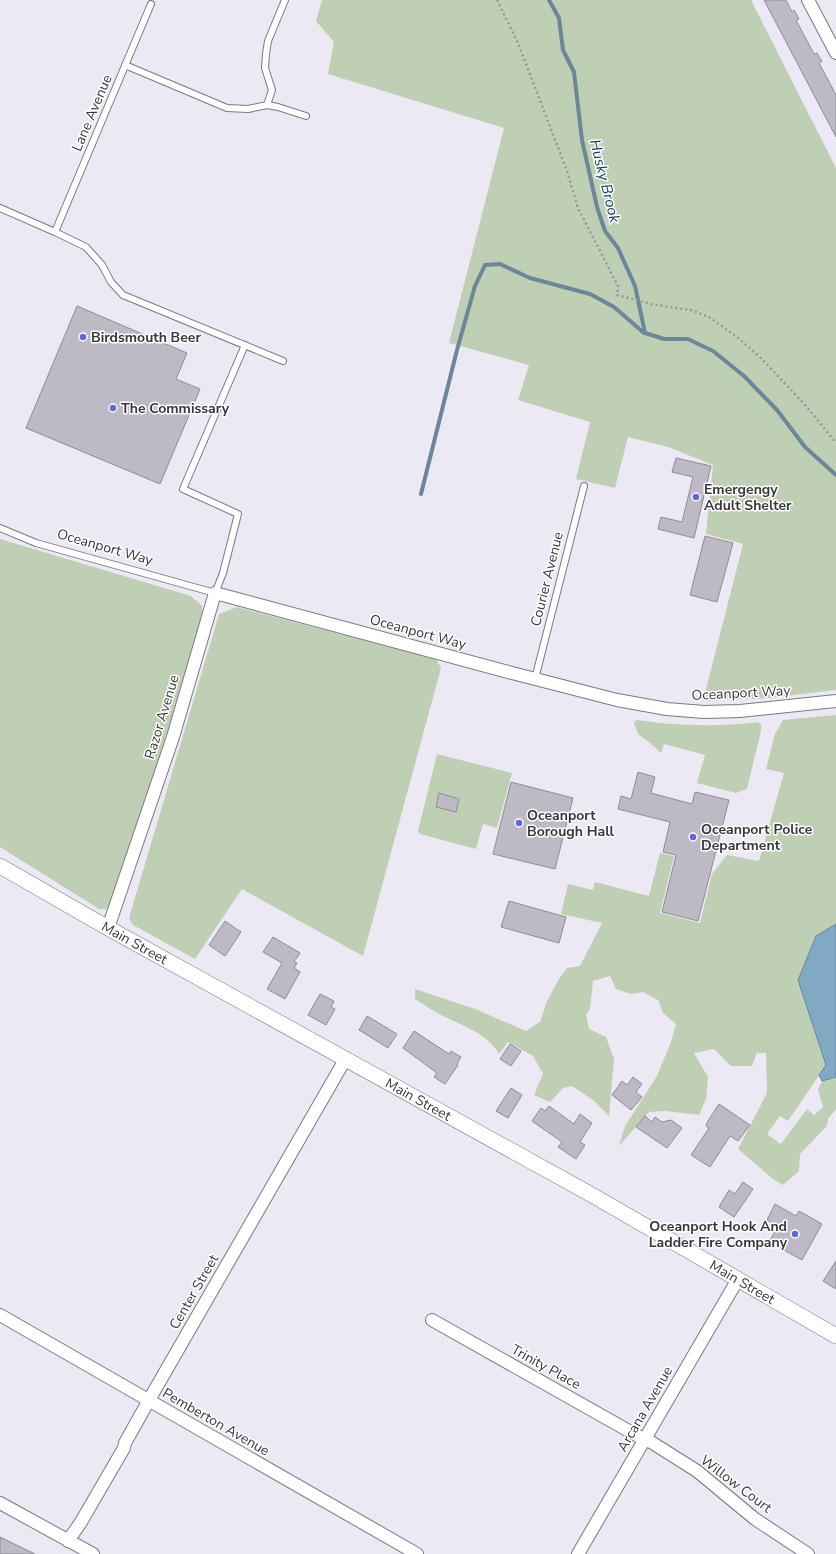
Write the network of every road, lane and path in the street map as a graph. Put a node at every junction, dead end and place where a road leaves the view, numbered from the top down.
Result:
1 (285, 0) edge
2 (497, 0) edge
3 (808, 0) edge
4 (151, 4) dead end
5 (836, 53) edge
6 (125, 65) junction
7 (267, 105) junction
8 (306, 116) dead end
9 (0, 208) edge
10 (56, 232) junction
11 (245, 345) junction
12 (283, 361) dead end
13 (836, 443) edge
14 (584, 486) dead end
15 (0, 528) edge
16 (215, 592) junction
17 (534, 679) junction
18 (836, 701) edge
19 (0, 866) edge
20 (108, 928) junction
21 (346, 1058) junction
22 (738, 1279) junction
23 (0, 1315) edge
24 (432, 1320) dead end
25 (836, 1336) edge
26 (149, 1400) junction
27 (645, 1440) junction
28 (0, 1503) edge
29 (68, 1541) junction
30 (92, 1554) edge
31 (417, 1554) edge
32 (578, 1554) edge
33 (808, 1554) edge

1 - 7 lane
2 - 13 path
3 - 5 street
4 - 6 lane, Lane Avenue
6 - 7 lane
6 - 10 lane, Lane Avenue
7 - 8 lane
9 - 10 lane
10 - 11 lane
11 - 12 lane
11 - 16 lane, Razor Avenue
14 - 17 lane, Courier Avenue
15 - 16 lane, Oceanport Way
16 - 17 street, Oceanport Way
16 - 20 street, Razor Avenue
17 - 18 street, Oceanport Way
19 - 20 street, Main Street
20 - 21 street, Main Street
21 - 22 street, Main Street
21 - 26 street, Center Street
22 - 25 street, Main Street
22 - 27 street, Arcana Avenue
23 - 26 street, Pemberton Avenue
24 - 27 street, Trinity Place
26 - 29 street, Center Street
26 - 31 street, Pemberton Avenue
27 - 32 street, Arcana Avenue
27 - 33 street, Willow Court
28 - 29 street
29 - 30 street

